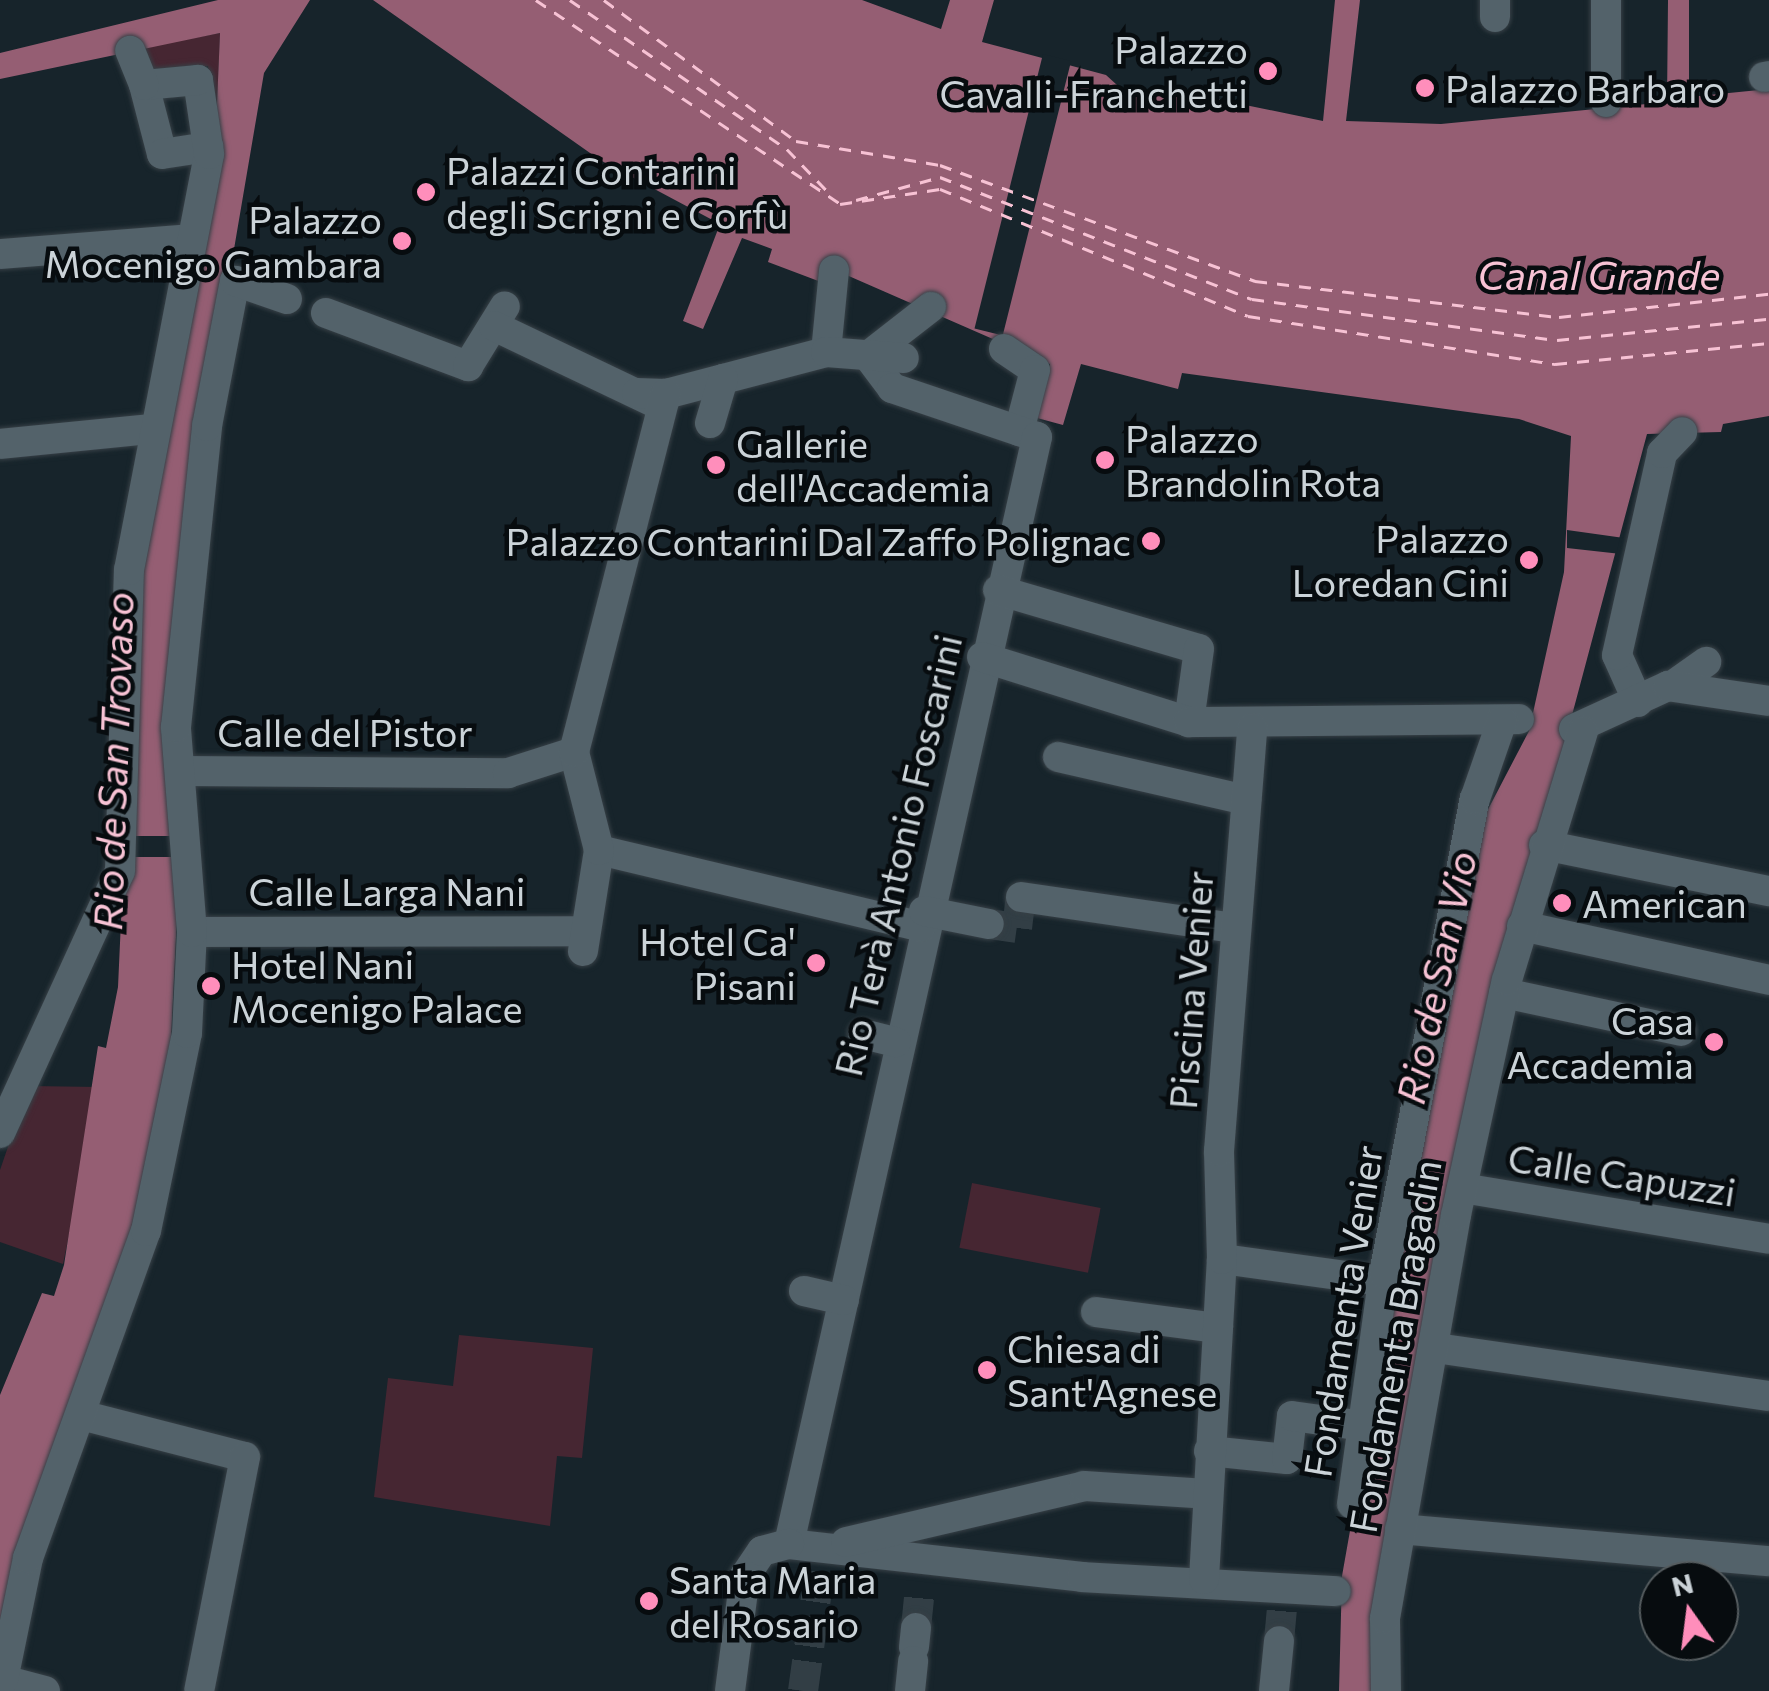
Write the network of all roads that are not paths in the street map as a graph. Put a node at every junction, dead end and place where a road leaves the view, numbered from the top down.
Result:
1 (1606, 0) edge
2 (130, 51) dead end
3 (144, 85) junction
4 (1606, 102) dead end
5 (208, 147) junction
6 (190, 239) junction
7 (0, 254) edge
8 (834, 270) dead end
9 (287, 299) dead end
10 (930, 307) dead end
11 (326, 314) dead end
12 (1004, 349) dead end
13 (826, 352) junction
14 (868, 356) junction
15 (904, 358) dead end
16 (724, 379) junction
17 (654, 397) junction
18 (710, 423) dead end
19 (149, 429) junction
20 (1019, 432) junction
21 (1682, 432) dead end
22 (0, 444) edge
23 (998, 590) junction
24 (982, 657) junction
25 (1769, 701) edge
26 (1638, 702) junction
27 (1189, 722) junction
28 (1252, 728) junction
29 (574, 752) junction
30 (1058, 757) dead end
31 (182, 771) junction
32 (1246, 800) junction
33 (594, 841) junction
34 (1544, 846) junction
35 (1769, 891) edge
36 (1021, 897) dead end
37 (922, 919) junction
38 (989, 924) tunnel mouth
39 (1522, 926) junction
40 (1234, 928) junction
41 (192, 932) junction
42 (1769, 980) edge
43 (1504, 993) junction
44 (1681, 1032) dead end
45 (863, 1034) dead end
46 (896, 1042) junction
47 (0, 1133) edge
48 (1462, 1188) junction
49 (1769, 1239) edge
50 (1222, 1259) junction
51 (1382, 1281) junction
52 (804, 1291) dead end
53 (843, 1306) junction
54 (1096, 1312) dead end
55 (1218, 1328) junction
56 (1436, 1348) junction
57 (1769, 1396) edge
58 (80, 1414) junction
59 (1364, 1426) junction
60 (1209, 1451) junction
61 (1206, 1494) junction
62 (1352, 1504) dead end
63 (1400, 1529) junction
64 (775, 1547) junction
65 (823, 1547) junction
66 (1769, 1561) edge
67 (1204, 1579) junction
68 (1336, 1590) dead end
69 (1279, 1641) tunnel mouth
70 (45, 1691) edge
71 (199, 1691) edge
72 (730, 1691) edge
73 (1274, 1691) edge
74 (1386, 1691) edge

1 - 4 street
2 - 3 street
3 - 5 street
3 - 5 street
5 - 6 street
6 - 7 street
6 - 19 street
8 - 13 street
9 - 31 street
10 - 14 street
11 - 17 street
12 - 20 street
13 - 14 street
13 - 16 street
14 - 15 street
14 - 20 street
16 - 17 street
16 - 18 street
17 - 29 street
19 - 22 street
19 - 47 street
20 - 23 street, Rio Terà Antonio Foscarini
21 - 26 street
23 - 24 street, Rio Terà Antonio Foscarini
23 - 27 street
24 - 27 street
24 - 37 street, Rio Terà Antonio Foscarini
25 - 26 street
26 - 34 street, Fondamenta Bragadin
27 - 28 street
28 - 32 street, Piscina Venier
28 - 51 street, Fondamenta Venier
29 - 31 street, Calle del Pistor
29 - 33 street
30 - 32 street
31 - 41 street
32 - 40 street, Piscina Venier
33 - 37 street
33 - 41 street, Calle Larga Nani
34 - 35 street
34 - 39 street, Fondamenta Bragadin
36 - 40 street
37 - 38 street
37 - 46 street, Rio Terà Antonio Foscarini
39 - 42 street
39 - 43 street, Fondamenta Bragadin
40 - 50 street, Piscina Venier
41 - 58 street
43 - 44 street
43 - 48 street, Fondamenta Bragadin
45 - 46 street
46 - 53 street, Rio Terà Antonio Foscarini
48 - 49 street, Calle Capuzzi
48 - 56 street, Fondamenta Bragadin
50 - 51 street
50 - 55 street, Piscina Venier
51 - 59 street, Fondamenta Venier
52 - 53 street
53 - 64 street, Rio Terà Antonio Foscarini
54 - 55 street
55 - 60 street, Piscina Venier
56 - 57 street
56 - 63 street, Fondamenta Bragadin
58 - 70 street
58 - 71 street
59 - 60 street
59 - 62 street, Fondamenta Venier
60 - 61 street, Piscina Venier
61 - 65 street
61 - 67 street, Piscina Venier
63 - 66 street
63 - 74 street, Fondamenta Bragadin
64 - 65 street
64 - 72 street
65 - 67 street
67 - 68 street
69 - 73 street

